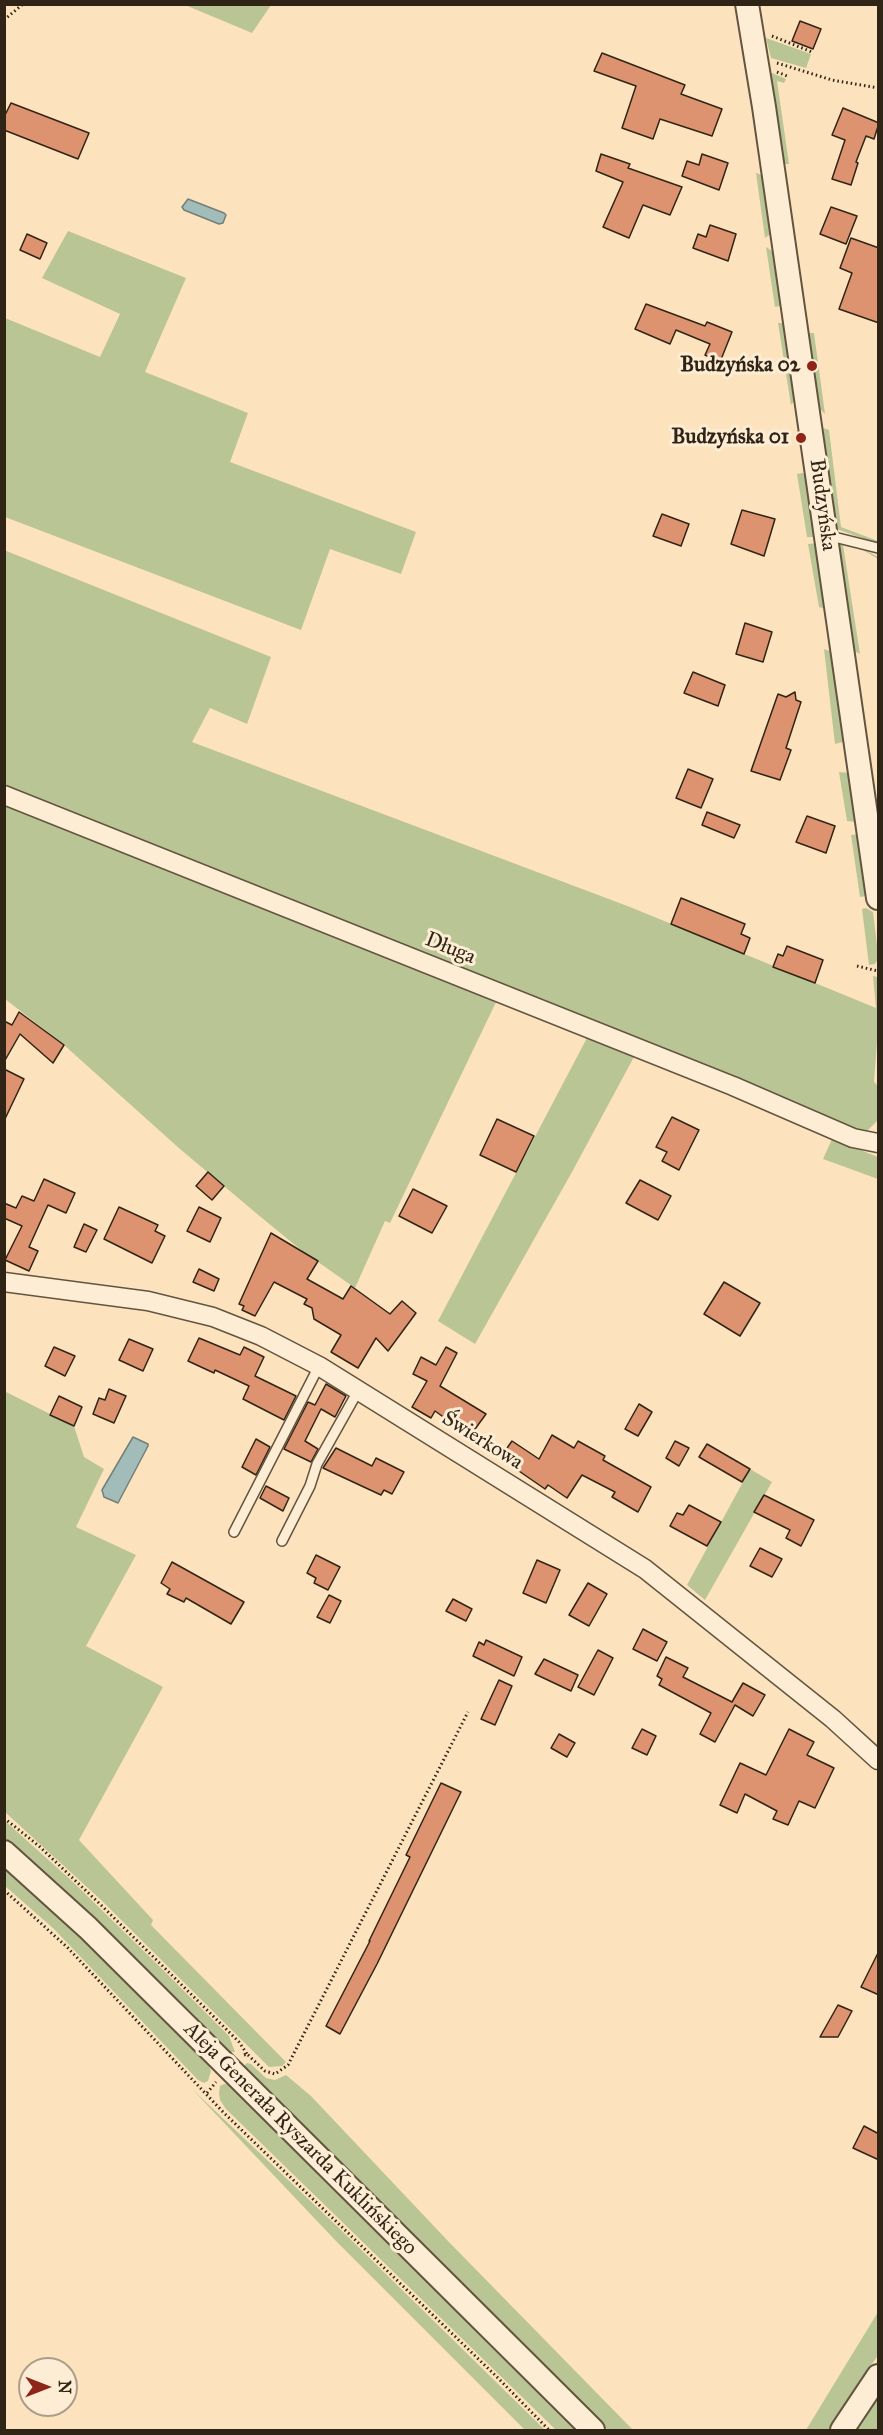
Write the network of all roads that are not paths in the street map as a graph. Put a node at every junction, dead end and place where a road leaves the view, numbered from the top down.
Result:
1 (747, 4) edge
2 (826, 535) junction
3 (879, 549) edge
4 (4, 795) edge
5 (874, 837) edge
6 (879, 898) edge
7 (879, 1143) edge
8 (4, 1282) edge
9 (318, 1366) junction
10 (358, 1390) junction
11 (234, 1532) dead end
12 (282, 1541) dead end
13 (879, 1760) edge
14 (4, 1852) edge
15 (879, 2376) edge
16 (593, 2430) edge
17 (842, 2430) edge

1 - 2 street, Budzyńska
2 - 3 lane
2 - 5 street, Budzyńska
4 - 7 street, Długa
5 - 6 street, Budzyńska
8 - 9 street, Świerkowa
9 - 10 street, Świerkowa
9 - 11 lane
10 - 12 lane
10 - 13 street, Świerkowa
14 - 16 street, Aleja Generała Ryszarda Kuklińskiego
15 - 17 street

